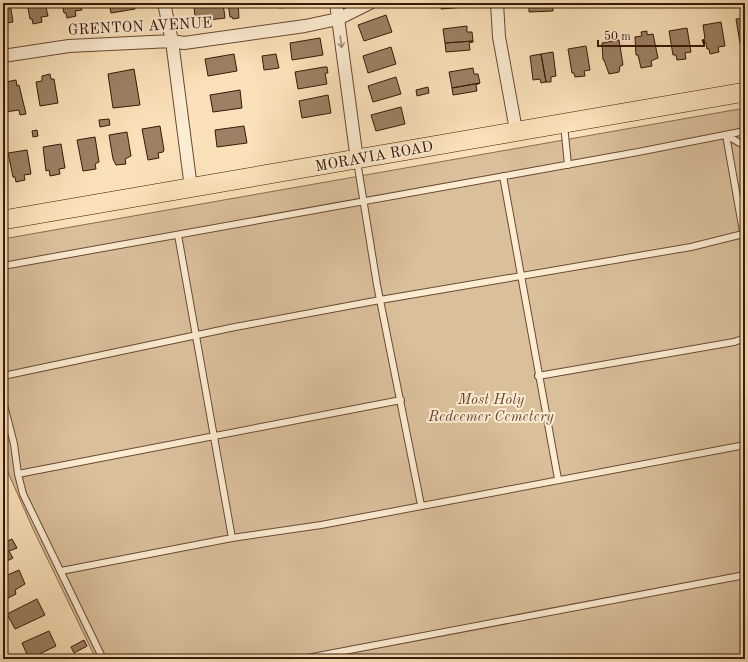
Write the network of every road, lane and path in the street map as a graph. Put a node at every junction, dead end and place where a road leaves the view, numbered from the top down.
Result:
1 (164, 3) edge
2 (336, 3) edge
3 (370, 3) edge
4 (497, 3) edge
5 (338, 19) junction
6 (172, 41) junction
7 (3, 56) edge
8 (745, 92) edge
9 (564, 123) junction
10 (516, 130) junction
11 (745, 131) edge
12 (726, 135) junction
13 (745, 146) edge
14 (357, 160) junction
15 (568, 165) junction
16 (503, 176) junction
17 (191, 188) junction
18 (363, 201) junction
19 (3, 220) edge
20 (743, 234) junction
21 (178, 235) junction
22 (745, 243) edge
23 (3, 266) edge
24 (522, 275) junction
25 (380, 300) junction
26 (197, 336) junction
27 (745, 338) edge
28 (3, 376) edge
29 (538, 376) junction
30 (400, 400) junction
31 (3, 401) edge
32 (215, 436) junction
33 (745, 445) edge
34 (18, 474) junction
35 (558, 479) junction
36 (421, 505) junction
37 (232, 538) junction
38 (61, 571) junction
39 (745, 575) edge
40 (103, 659) edge
41 (302, 659) edge

1 - 6 street
2 - 5 street
3 - 5 street, GRENTON AVENUE
4 - 10 street
5 - 6 street, GRENTON AVENUE
5 -> 14 street
6 - 7 street, GRENTON AVENUE
6 - 17 street
8 - 9 main road, MORAVIA ROAD
9 - 10 main road, MORAVIA ROAD
9 - 15 lane
10 - 14 main road, MORAVIA ROAD
11 - 12 lane
12 - 13 lane
12 - 15 lane
12 - 20 lane
14 - 17 main road, MORAVIA ROAD
14 - 18 lane
15 - 16 lane
16 - 18 lane
16 - 24 lane
17 - 19 main road, MORAVIA ROAD
18 - 21 lane
18 - 25 lane
20 - 22 lane
20 - 24 lane
21 - 23 lane
21 - 26 lane
24 - 25 lane
24 - 29 lane
25 - 26 lane
25 - 30 lane
26 - 28 lane
26 - 32 lane
27 - 29 lane
29 - 35 lane
30 - 32 lane
30 - 36 lane
31 - 34 lane
32 - 34 lane
32 - 37 lane
33 - 35 lane
34 - 38 lane
35 - 36 lane
36 - 37 lane
37 - 38 lane
38 - 40 lane
39 - 41 lane

